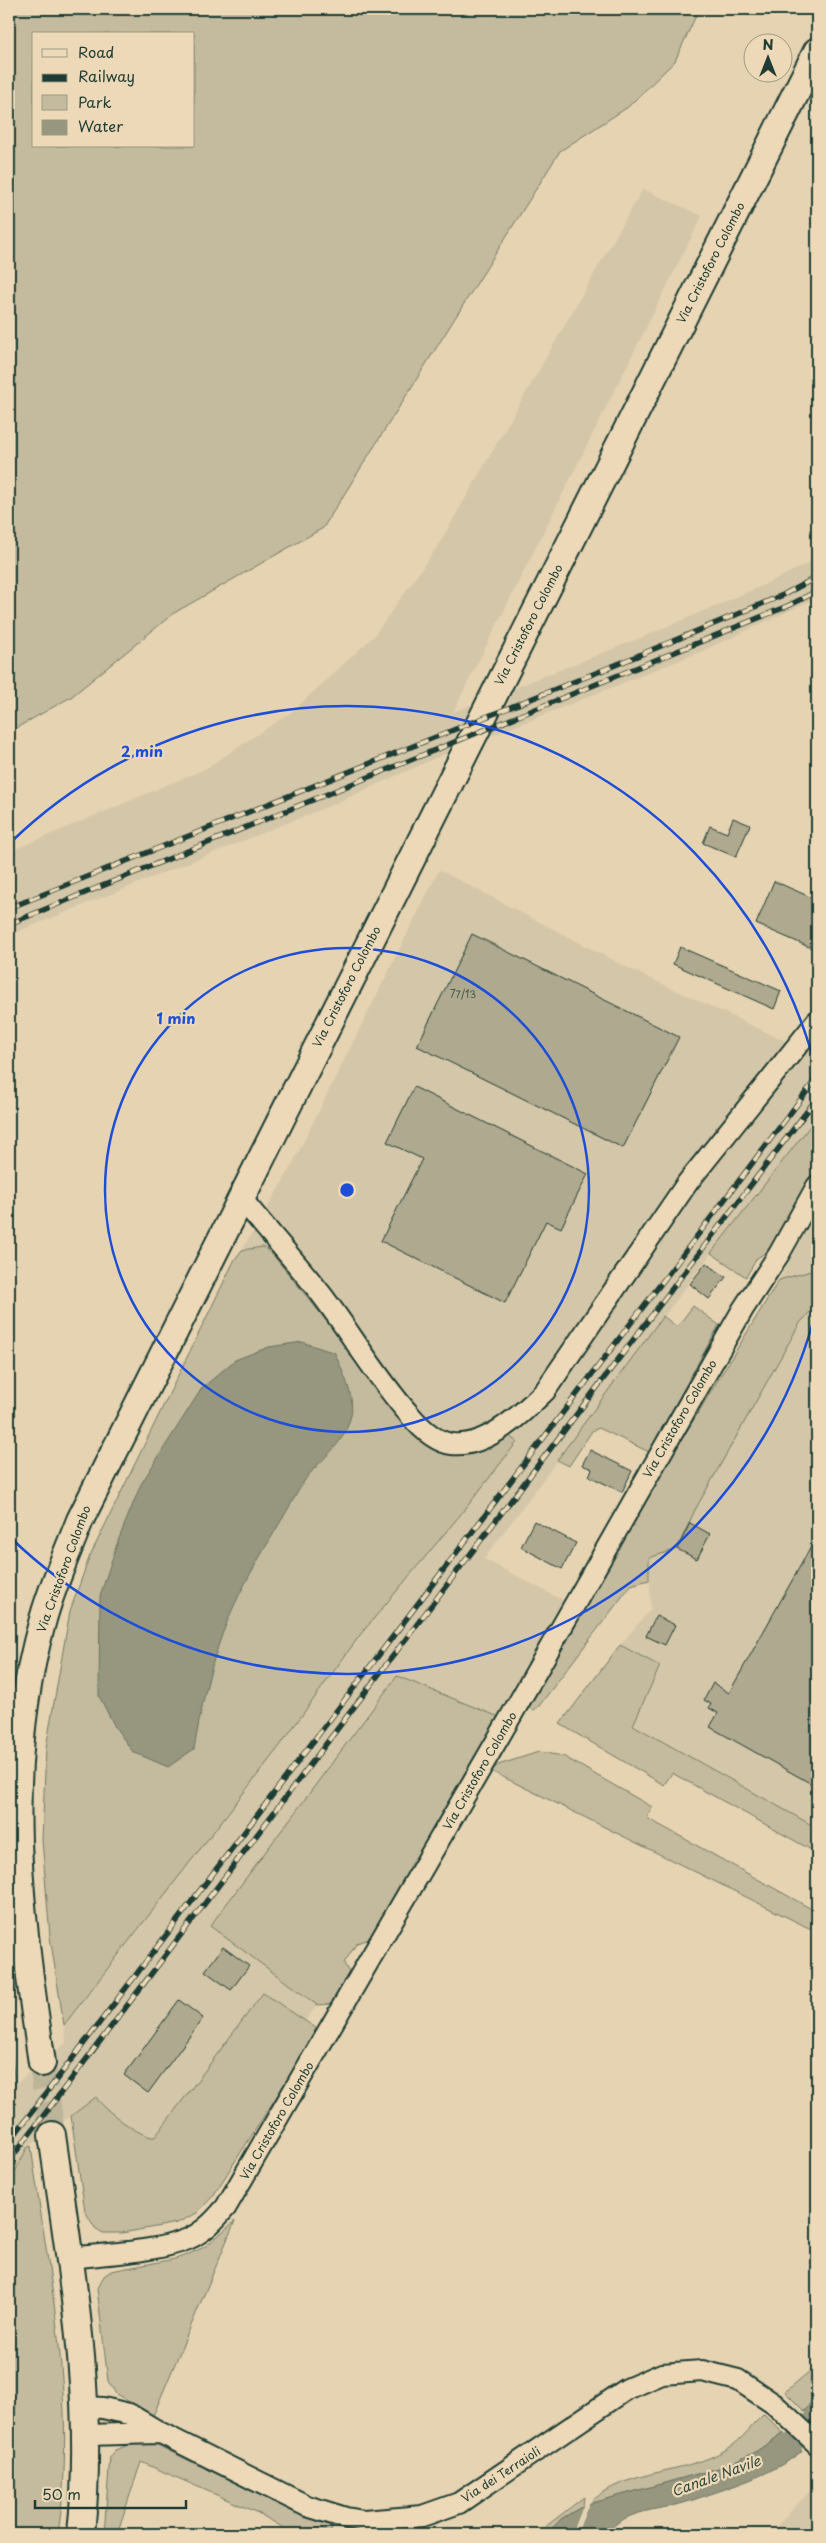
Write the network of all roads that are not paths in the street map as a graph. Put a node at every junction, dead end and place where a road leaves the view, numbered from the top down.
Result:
1 (817, 51) edge
2 (817, 1021) edge
3 (817, 1186) edge
4 (241, 1198) junction
5 (42, 2063) tunnel mouth
6 (52, 2135) tunnel mouth
7 (70, 2258) junction
8 (86, 2406) junction
9 (161, 2433) junction
10 (86, 2435) junction
11 (817, 2444) edge
12 (81, 2534) edge

1 - 4 main road, Via Cristoforo Colombo
2 - 4 street
3 - 7 street, Via Cristoforo Colombo
4 - 5 main road, Via Cristoforo Colombo
6 - 7 main road
7 - 8 main road
8 - 9 street, Via dei Terraioli
8 - 10 main road
9 - 10 street, Via dei Terraioli
9 - 11 street, Via dei Terraioli
10 - 12 main road

